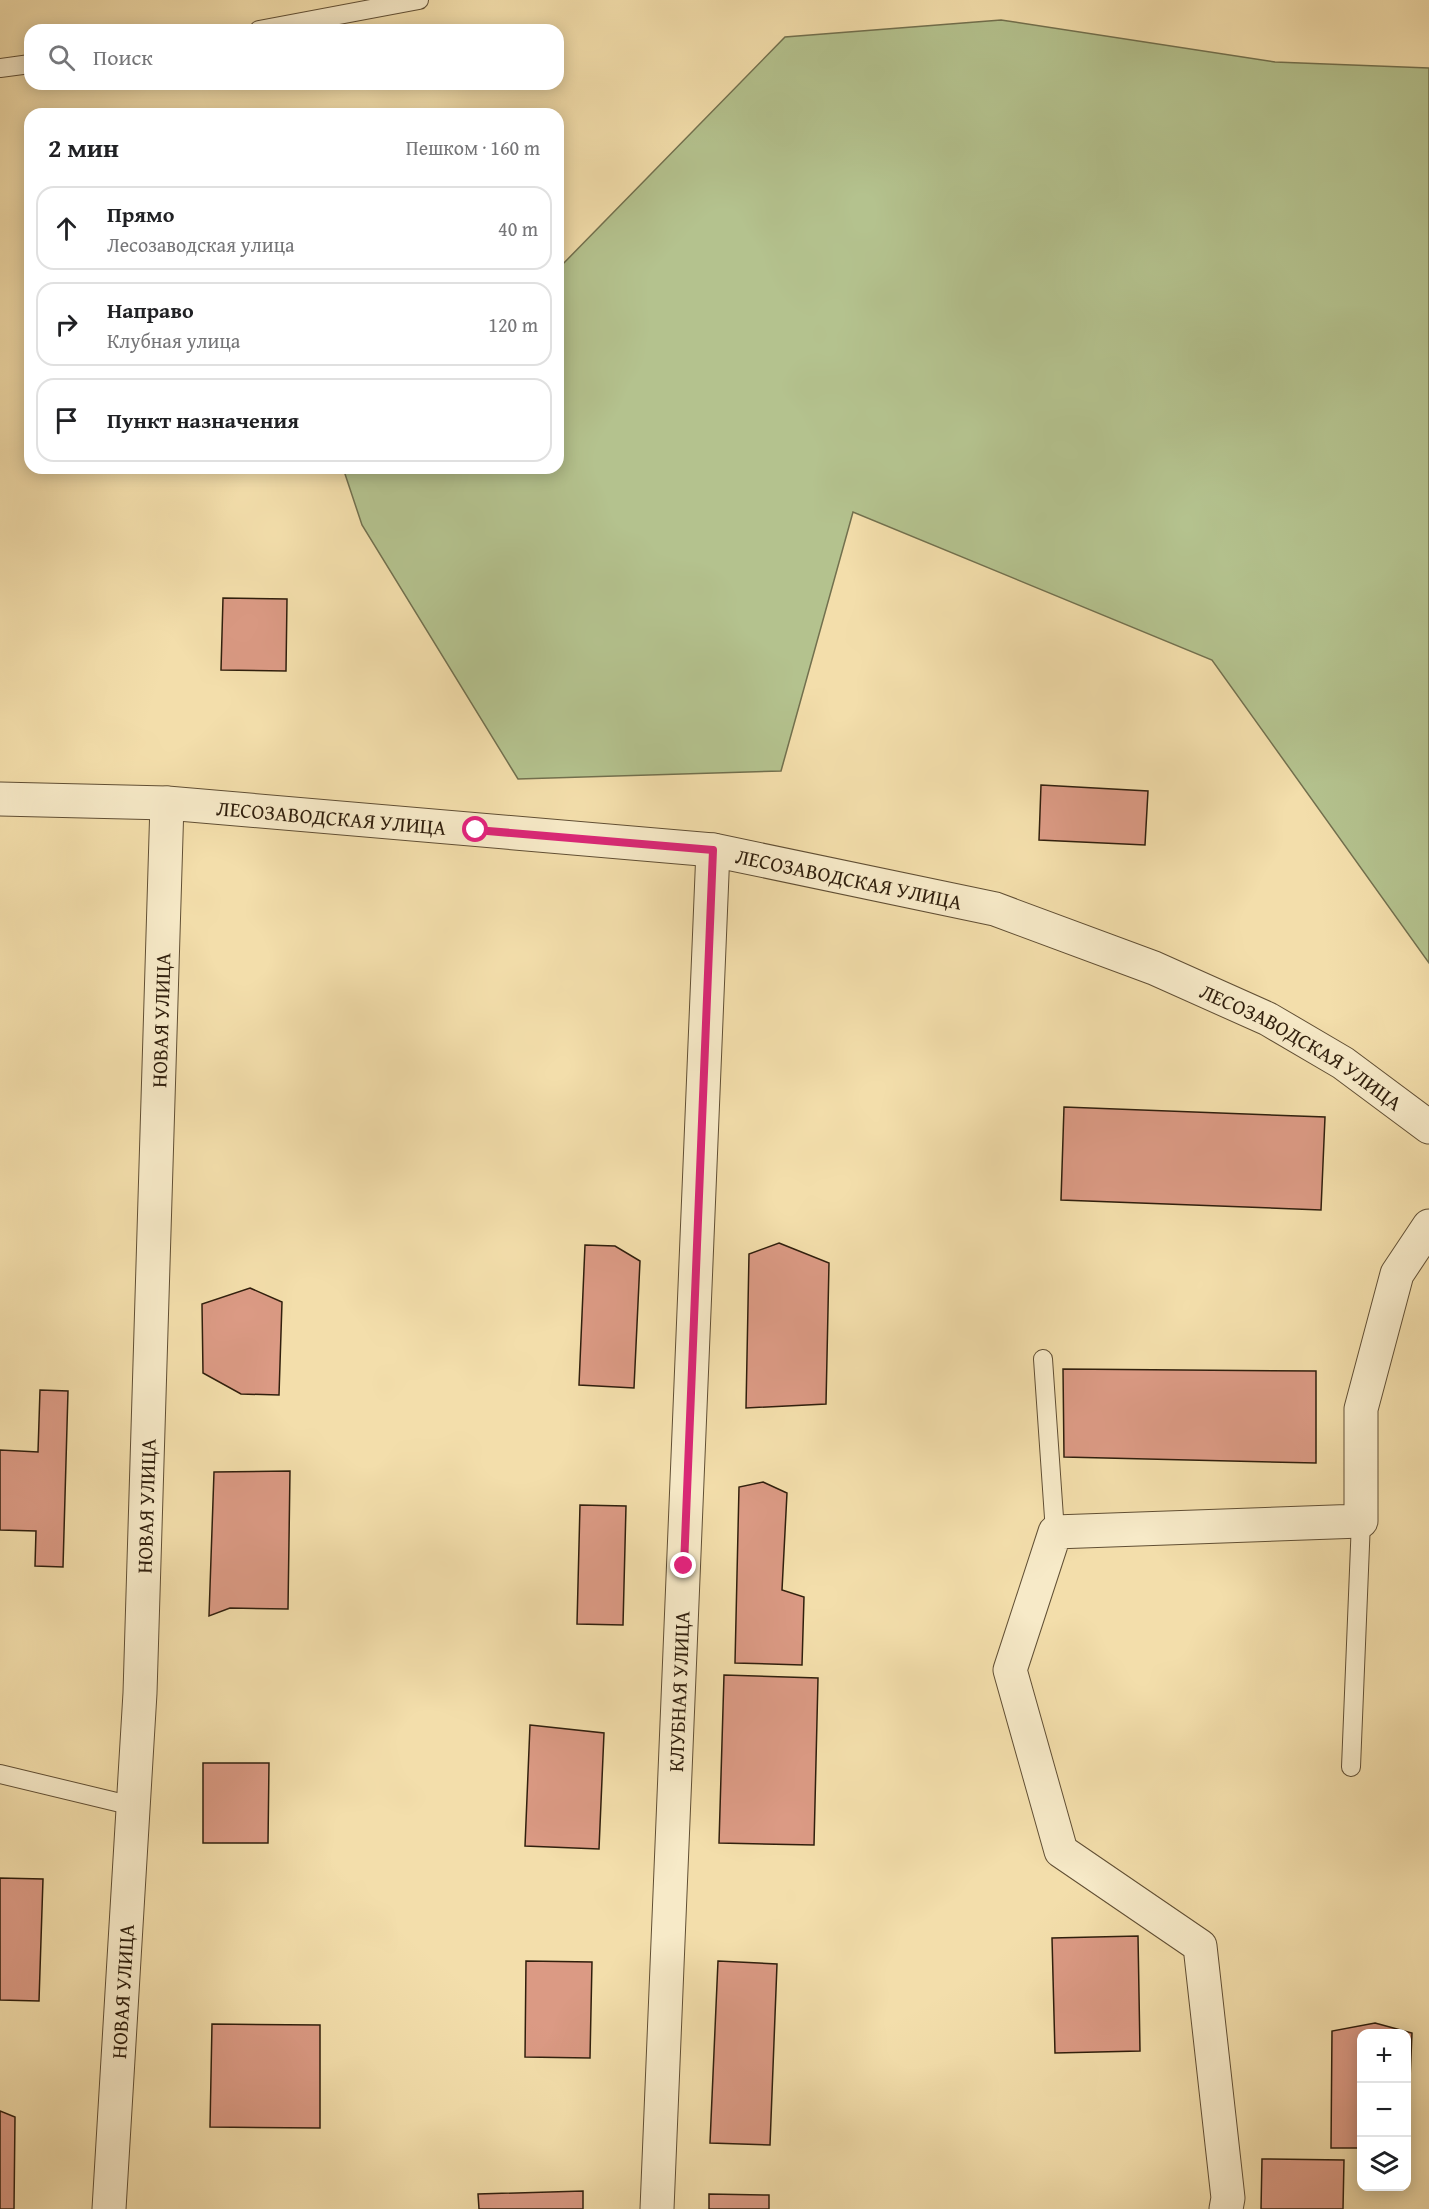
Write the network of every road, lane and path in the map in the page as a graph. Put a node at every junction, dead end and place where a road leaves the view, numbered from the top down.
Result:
1 (419, 0) edge
2 (291, 24) edge
3 (24, 65) edge
4 (0, 68) edge
5 (0, 799) edge
6 (167, 803) junction
7 (713, 850) junction
8 (1429, 1127) edge
9 (1429, 1226) edge
10 (1043, 1359) dead end
11 (1361, 1521) junction
12 (1055, 1532) junction
13 (1351, 1767) dead end
14 (0, 1774) edge
15 (133, 1806) junction
16 (109, 2209) edge
17 (657, 2209) edge
18 (1226, 2209) edge

1 - 2 lane
3 - 4 lane
5 - 6 street, ЛЕСОЗАВОДСКАЯ УЛИЦА
6 - 7 street, ЛЕСОЗАВОДСКАЯ УЛИЦА
6 - 15 street, НОВАЯ УЛИЦА
7 - 8 street, ЛЕСОЗАВОДСКАЯ УЛИЦА
7 - 17 street, КЛУБНАЯ УЛИЦА
9 - 11 street
10 - 12 lane
11 - 12 street
11 - 13 lane
12 - 18 street
14 - 15 lane
15 - 16 street, НОВАЯ УЛИЦА

